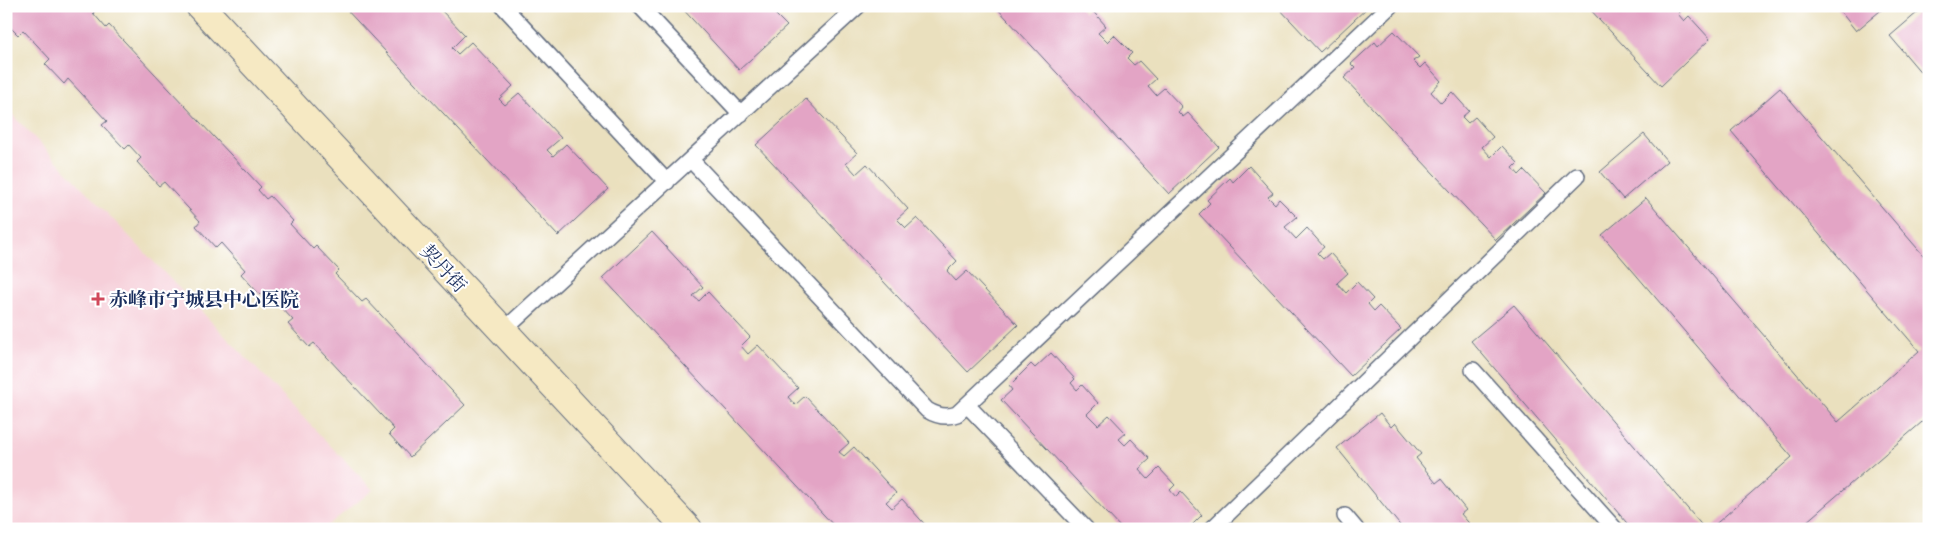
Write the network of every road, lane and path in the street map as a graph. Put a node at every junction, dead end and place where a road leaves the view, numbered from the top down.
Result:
1 (200, 6) edge
2 (503, 6) edge
3 (640, 6) edge
4 (858, 6) edge
5 (1390, 6) edge
6 (740, 114) junction
7 (691, 160) junction
8 (1577, 176) dead end
9 (666, 182) junction
10 (503, 331) junction
11 (1473, 370) dead end
12 (967, 405) junction
13 (1345, 516) dead end
14 (688, 529) edge
15 (1086, 529) edge
16 (1212, 529) edge
17 (1356, 529) edge
18 (1616, 529) edge

1 - 10 main road, 契丹街
2 - 9 lane
3 - 6 lane
4 - 6 lane
5 - 12 lane
6 - 7 lane
7 - 9 lane
7 - 12 lane
8 - 16 lane
9 - 10 lane
10 - 14 main road, 契丹街
11 - 18 lane
12 - 15 lane
13 - 17 lane

